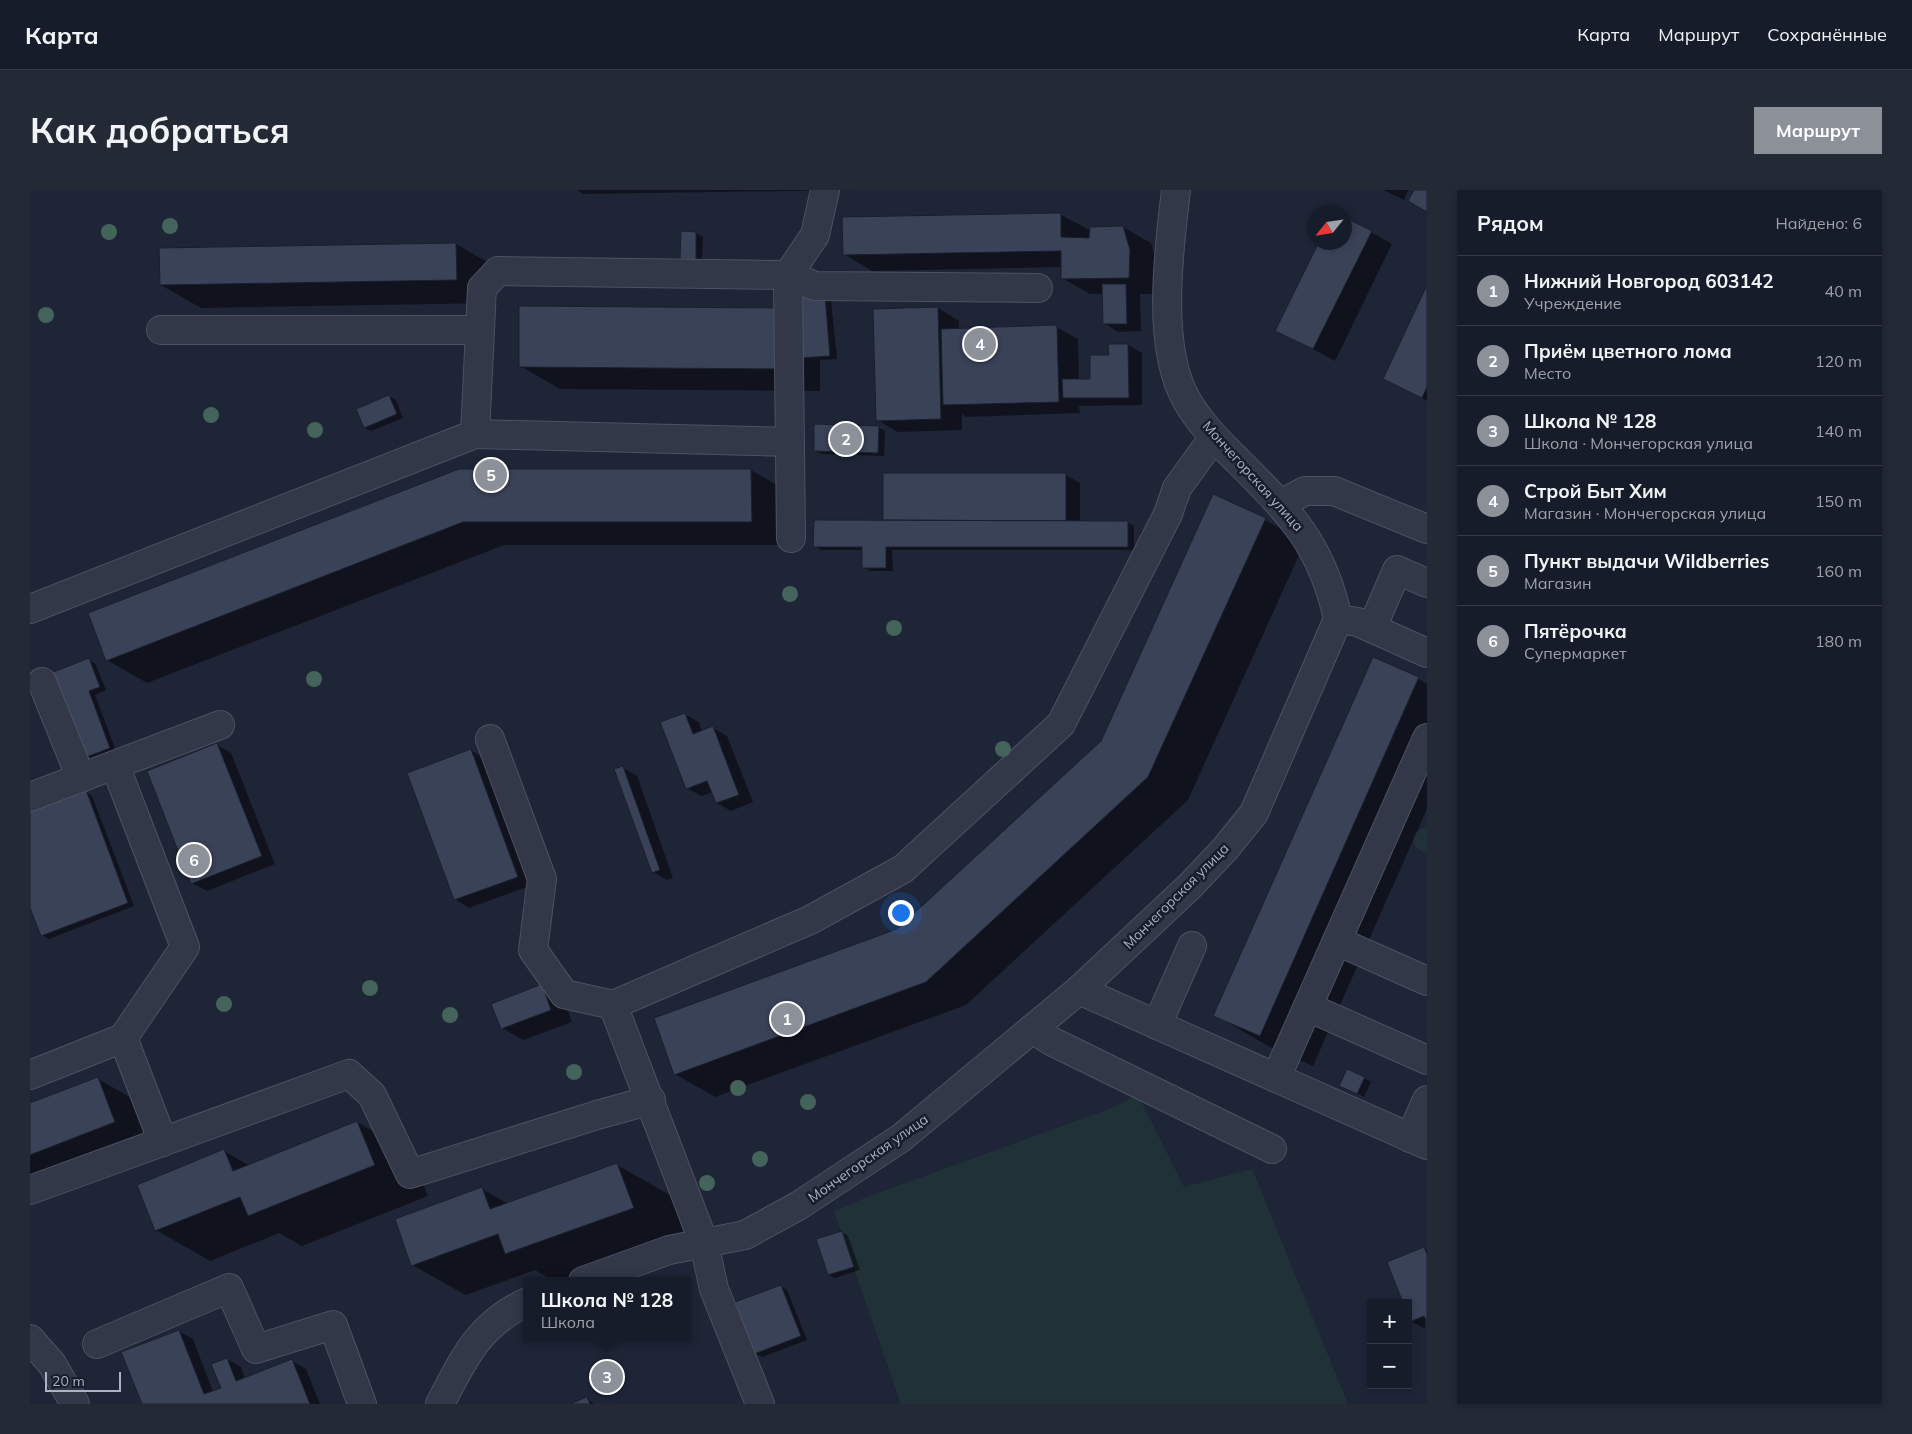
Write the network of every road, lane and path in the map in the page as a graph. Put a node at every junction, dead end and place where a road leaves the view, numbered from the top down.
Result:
1 (825, 190) edge
2 (1176, 190) edge
3 (788, 275) junction
4 (1038, 288) dead end
5 (161, 330) dead end
6 (480, 330) junction
7 (474, 434) junction
8 (1214, 437) junction
9 (790, 442) junction
10 (1281, 504) junction
11 (1427, 529) edge
12 (791, 538) dead end
13 (1427, 583) edge
14 (30, 609) edge
15 (1338, 619) junction
16 (1372, 628) junction
17 (1427, 652) edge
18 (42, 682) dead end
19 (220, 725) dead end
20 (1427, 738) edge
21 (490, 739) dead end
22 (115, 765) junction
23 (81, 778) junction
24 (30, 797) edge
25 (1337, 941) junction
26 (1192, 946) dead end
27 (1427, 981) edge
28 (1079, 990) junction
29 (613, 1005) junction
30 (1308, 1007) junction
31 (1157, 1025) junction
32 (1032, 1029) junction
33 (123, 1038) junction
34 (1427, 1060) edge
35 (30, 1075) edge
36 (1276, 1078) junction
37 (651, 1100) junction
38 (1427, 1100) edge
39 (163, 1142) junction
40 (1419, 1142) edge
41 (1272, 1149) dead end
42 (30, 1190) edge
43 (704, 1243) junction
44 (594, 1277) edge
45 (523, 1304) edge
46 (30, 1339) edge
47 (97, 1344) dead end
48 (75, 1404) edge
49 (362, 1404) edge
50 (440, 1404) edge
51 (760, 1404) edge

1 - 3 street
2 - 8 street, Мончегорская улица
3 - 4 street
3 - 6 street
3 - 9 street
5 - 6 street
6 - 7 street
7 - 9 street
7 - 14 street
8 - 10 street, Мончегорская улица
8 - 29 street
9 - 12 street
10 - 11 street
10 - 15 street, Мончегорская улица
13 - 16 street
15 - 16 street
15 - 28 street, Мончегорская улица
16 - 17 street
18 - 23 street
19 - 22 street
20 - 25 street
21 - 29 street
22 - 23 street
22 - 33 street
23 - 24 street
25 - 27 street
25 - 30 street
26 - 31 street
28 - 31 street
28 - 32 street, Мончегорская улица
29 - 37 street
30 - 34 street
30 - 36 street
31 - 36 street
32 - 41 street
32 - 43 street, Мончегорская улица
33 - 35 street
33 - 39 street
36 - 40 street
37 - 39 street
37 - 43 street
38 - 40 street
39 - 42 street
43 - 44 street, Мончегорская улица
43 - 51 street
45 - 50 street
46 - 48 street
47 - 49 street

